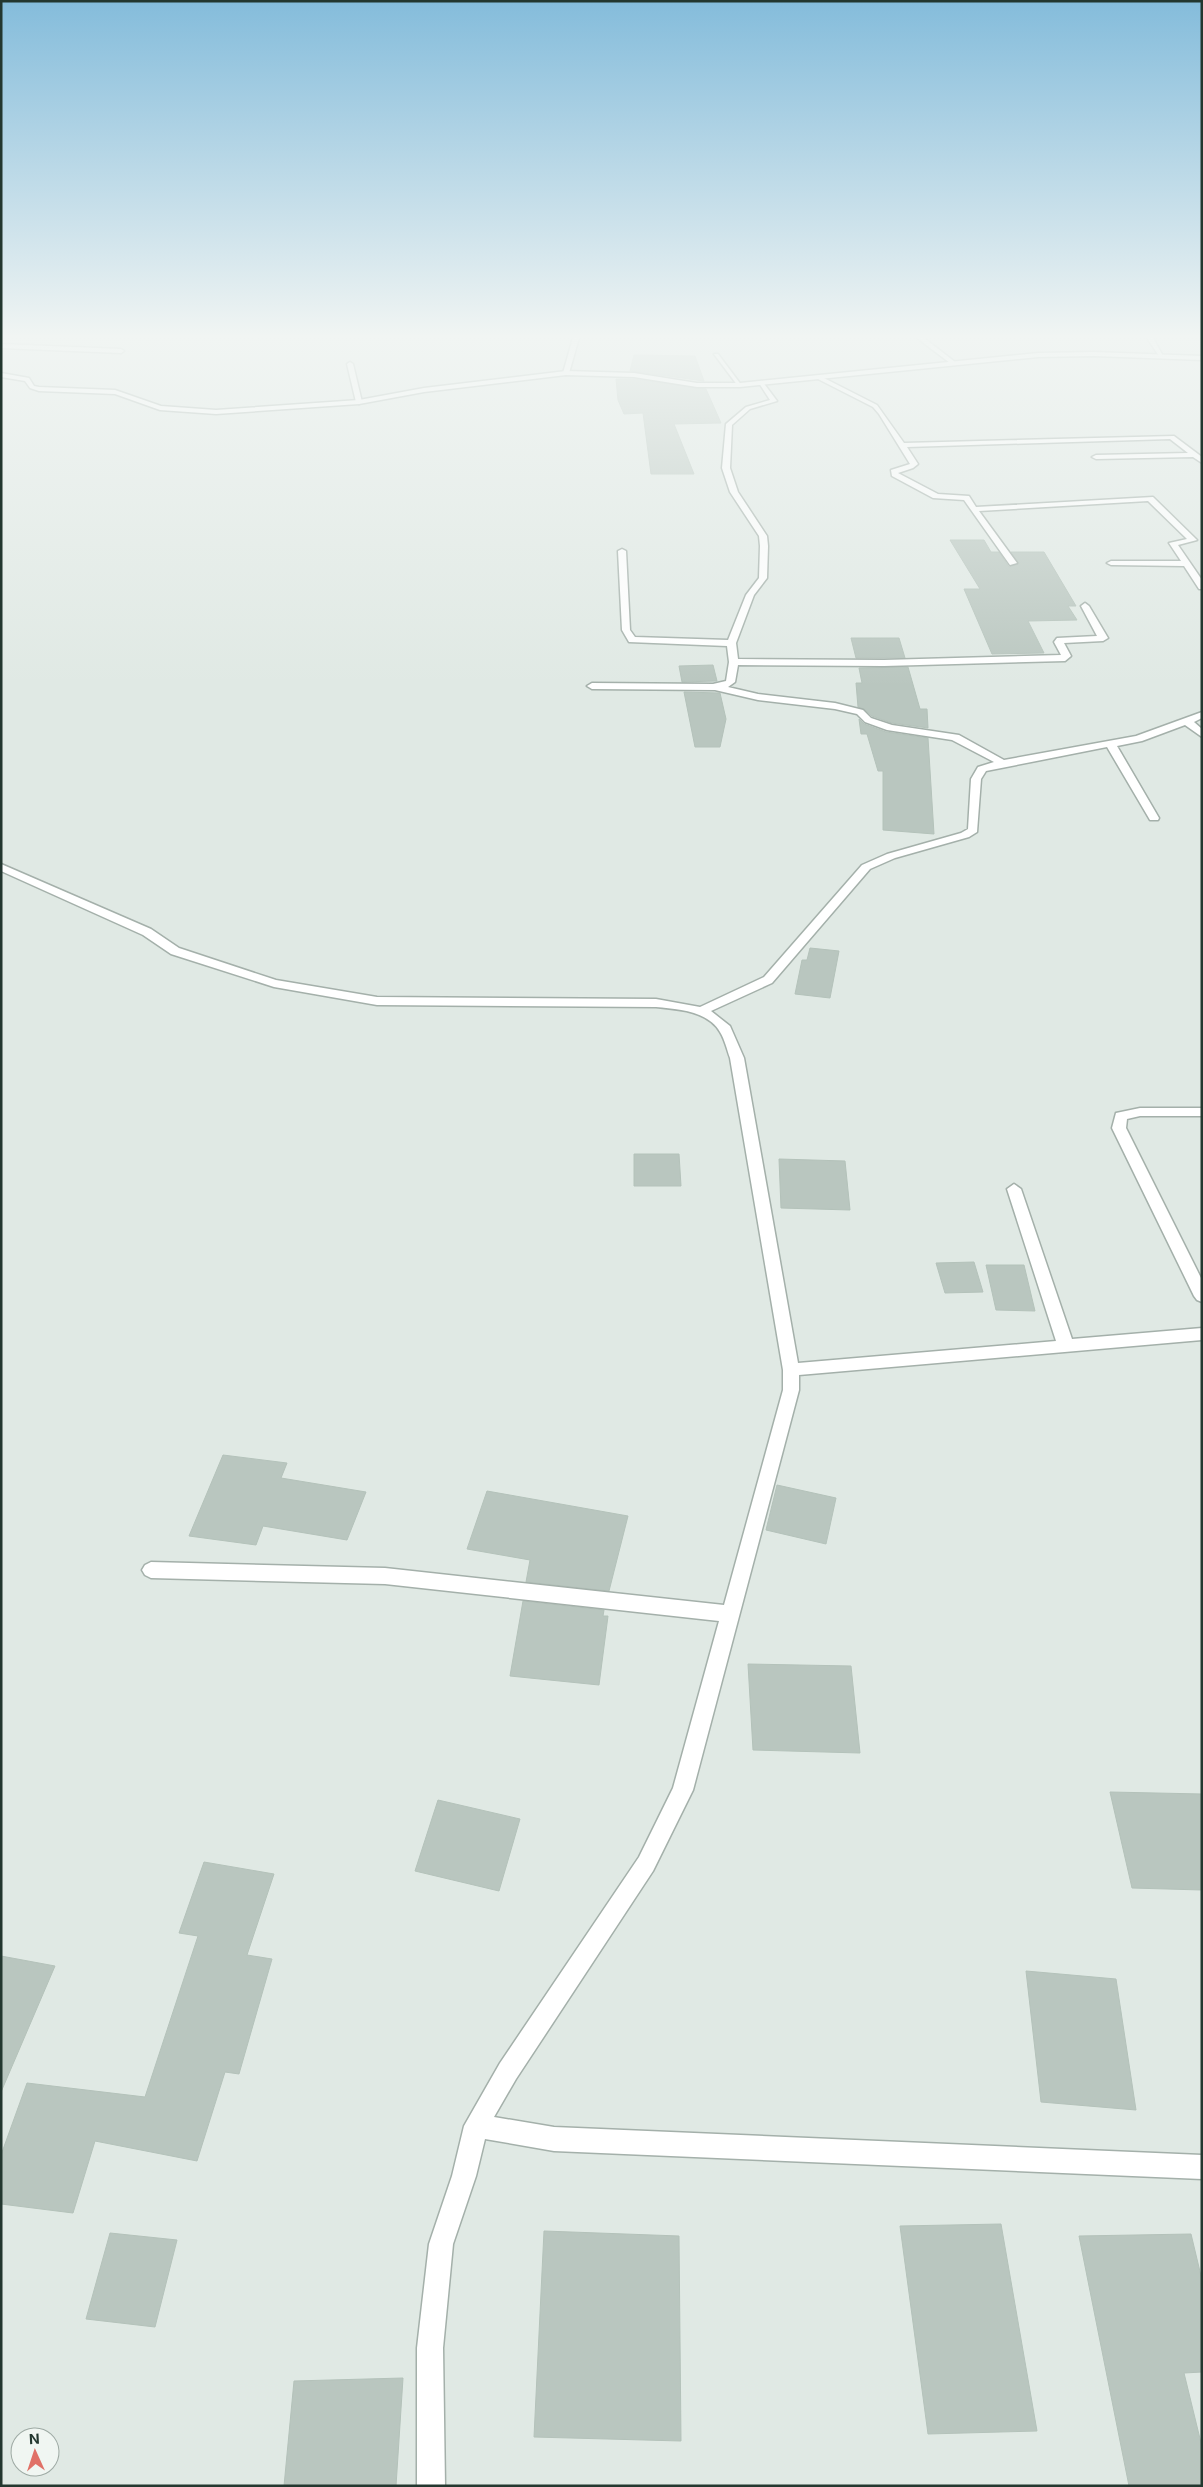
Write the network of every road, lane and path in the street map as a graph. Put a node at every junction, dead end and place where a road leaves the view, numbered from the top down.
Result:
1 (727, 454) edge
2 (908, 454) edge
3 (1193, 456) joint
4 (1096, 457) dead end
5 (1202, 461) edge
6 (974, 509) junction
7 (622, 551) dead end
8 (1012, 563) dead end
9 (1111, 563) dead end
10 (1186, 564) junction
11 (1202, 587) edge
12 (1085, 606) dead end
13 (731, 643) junction
14 (734, 662) junction
15 (592, 686) dead end
16 (714, 687) junction
17 (1202, 715) edge
18 (1187, 721) junction
19 (1202, 734) edge
20 (1111, 745) junction
21 (1003, 762) junction
22 (1154, 818) dead end
23 (1, 867) edge
24 (701, 1011) junction
25 (1202, 1112) edge
26 (1014, 1188) dead end
27 (1202, 1296) edge
28 (1202, 1334) edge
29 (1066, 1347) junction
30 (791, 1370) junction
31 (151, 1570) dead end
32 (729, 1614) junction
33 (476, 2126) junction
34 (1202, 2167) edge
35 (431, 2486) edge

1 - 13 street
2 - 6 street
3 - 4 street
3 - 5 street
6 - 8 street
6 - 10 street
7 - 13 street
9 - 10 street
10 - 11 street
12 - 14 street
13 - 14 street
14 - 16 street
15 - 16 street
16 - 21 street
17 - 18 street
18 - 19 street
18 - 20 street
20 - 21 street
20 - 22 street
21 - 24 street
23 - 24 street
24 - 30 street
25 - 27 street
26 - 29 street
28 - 29 street
29 - 30 street
30 - 32 street
31 - 32 street
32 - 33 street
33 - 34 street
33 - 35 street

